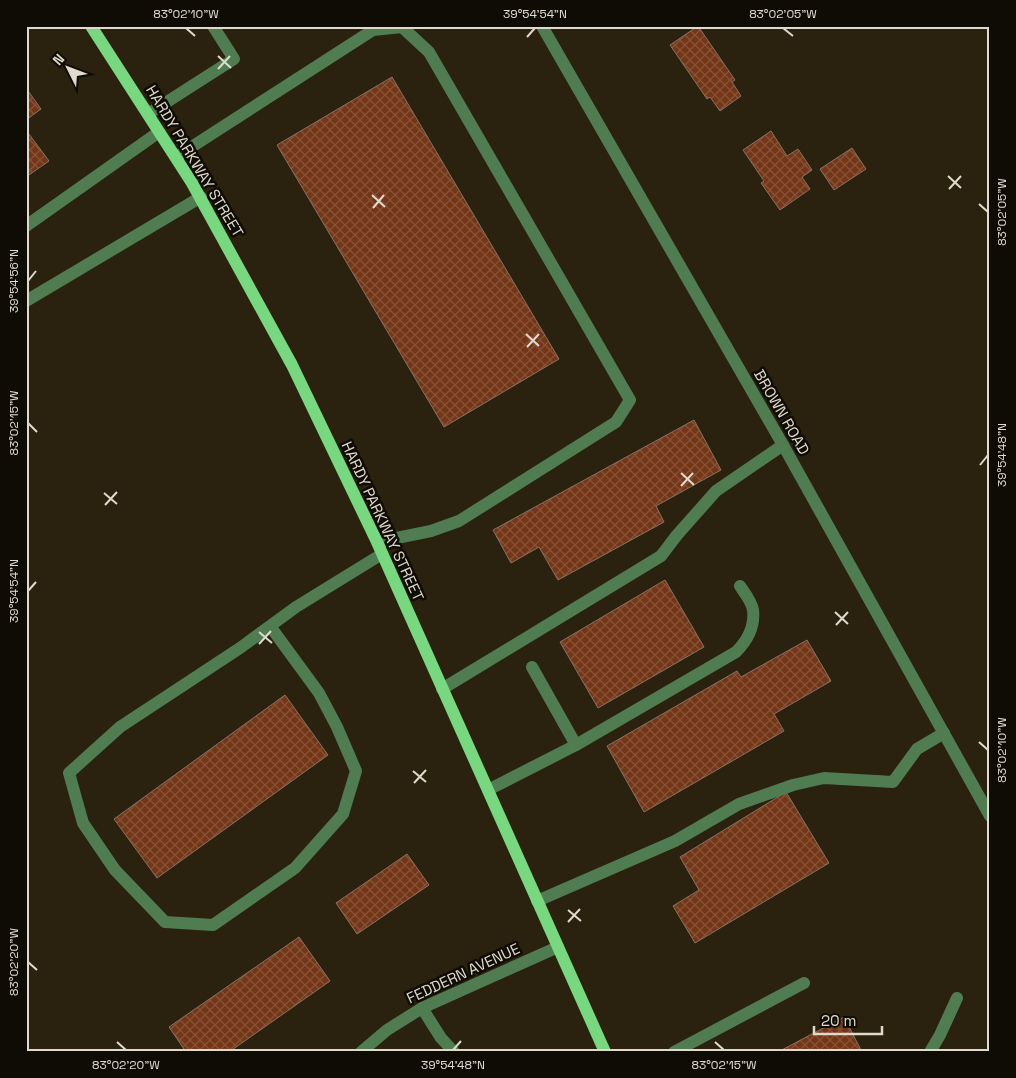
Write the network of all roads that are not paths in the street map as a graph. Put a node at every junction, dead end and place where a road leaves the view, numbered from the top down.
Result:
1 (91, 26) edge
2 (213, 26) edge
3 (542, 26) edge
4 (148, 114) junction
5 (160, 132) junction
6 (176, 157) junction
7 (200, 197) junction
8 (26, 226) edge
9 (26, 301) edge
10 (783, 445) junction
11 (377, 542) junction
12 (382, 554) junction
13 (740, 586) dead end
14 (270, 626) junction
15 (532, 667) dead end
16 (442, 689) junction
17 (944, 733) junction
18 (576, 745) junction
19 (488, 790) junction
20 (990, 816) edge
21 (537, 901) junction
22 (558, 947) junction
23 (804, 982) dead end
24 (957, 998) dead end
25 (422, 1008) junction
26 (361, 1052) edge
27 (454, 1052) edge
28 (605, 1052) edge
29 (674, 1052) edge
30 (930, 1052) edge

1 - 4 main road, HARDY PARKWAY STREET
2 - 4 street
3 - 10 street, BROWN ROAD
4 - 5 main road, HARDY PARKWAY STREET
5 - 6 main road, HARDY PARKWAY STREET
5 - 8 street
6 - 7 main road, HARDY PARKWAY STREET
6 - 11 street
7 - 9 street
7 - 11 main road, HARDY PARKWAY STREET
10 - 16 street
10 - 17 street, BROWN ROAD
11 - 12 main road, HARDY PARKWAY STREET
12 - 14 street
12 - 16 main road, HARDY PARKWAY STREET
13 - 18 street
14 - 14 street
15 - 18 street
16 - 19 main road, HARDY PARKWAY STREET
17 - 20 street, BROWN ROAD
17 - 21 street
18 - 19 street
19 - 21 main road, HARDY PARKWAY STREET
21 - 22 main road, HARDY PARKWAY STREET
22 - 25 street, FEDDERN AVENUE
22 - 28 main road, HARDY PARKWAY STREET
23 - 29 street
24 - 30 street
25 - 26 street, FEDDERN AVENUE
25 - 27 street

